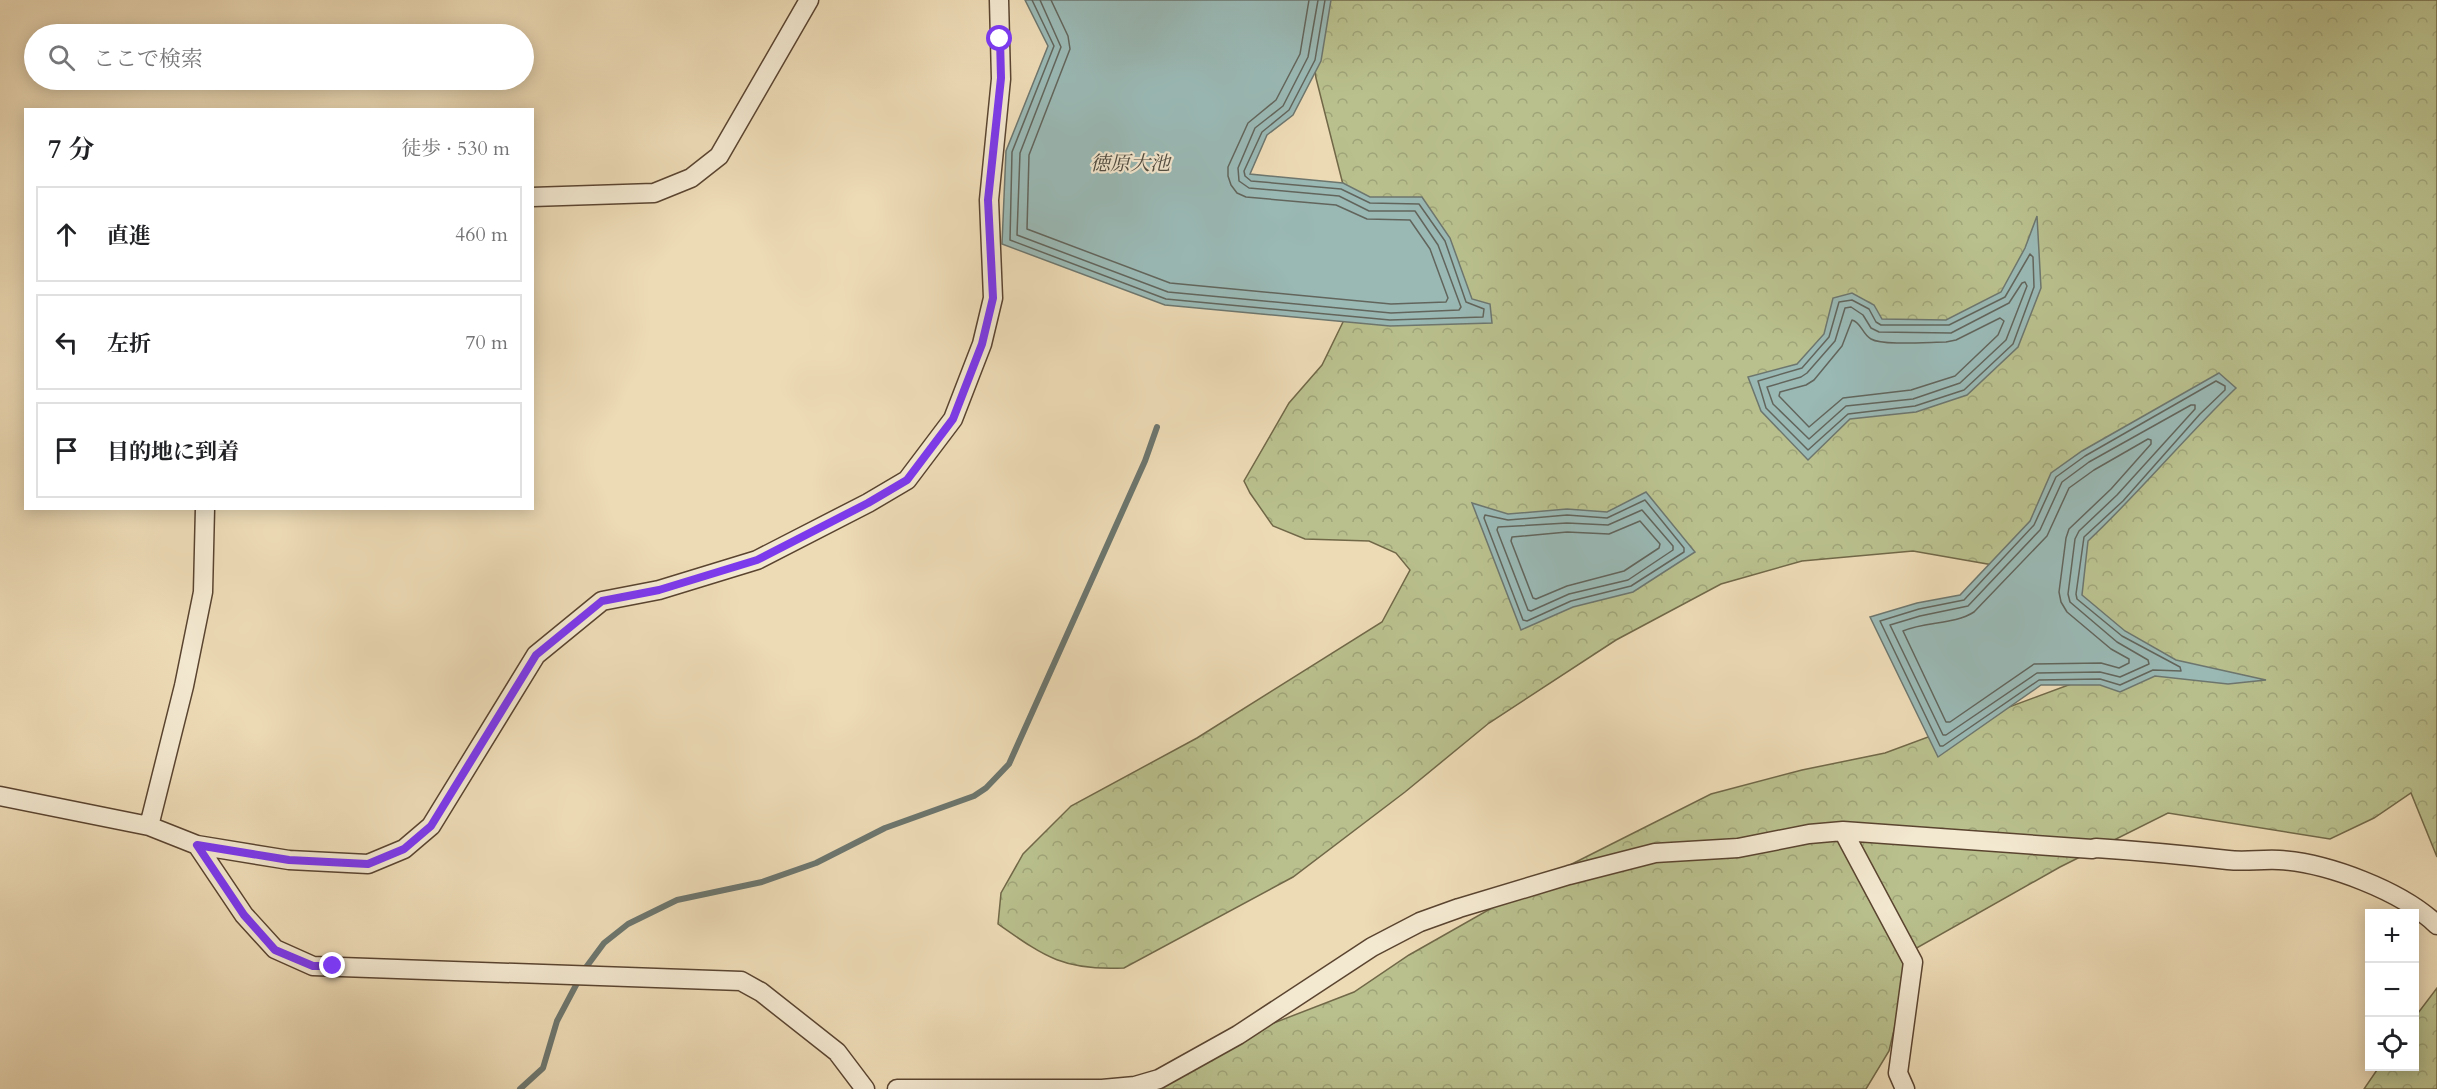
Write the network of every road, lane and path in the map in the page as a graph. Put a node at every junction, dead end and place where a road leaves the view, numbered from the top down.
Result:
1 (809, 0) edge
2 (999, 0) edge
3 (534, 197) edge
4 (205, 510) edge
5 (0, 796) edge
6 (149, 826) junction
7 (1842, 831) junction
8 (197, 845) junction
9 (2437, 925) edge
10 (866, 1089) edge
11 (897, 1089) edge
12 (1905, 1089) edge

1 - 3 street
2 - 8 street
4 - 6 street
5 - 6 street
6 - 8 street
7 - 9 street
7 - 11 street
7 - 12 street
8 - 10 street

